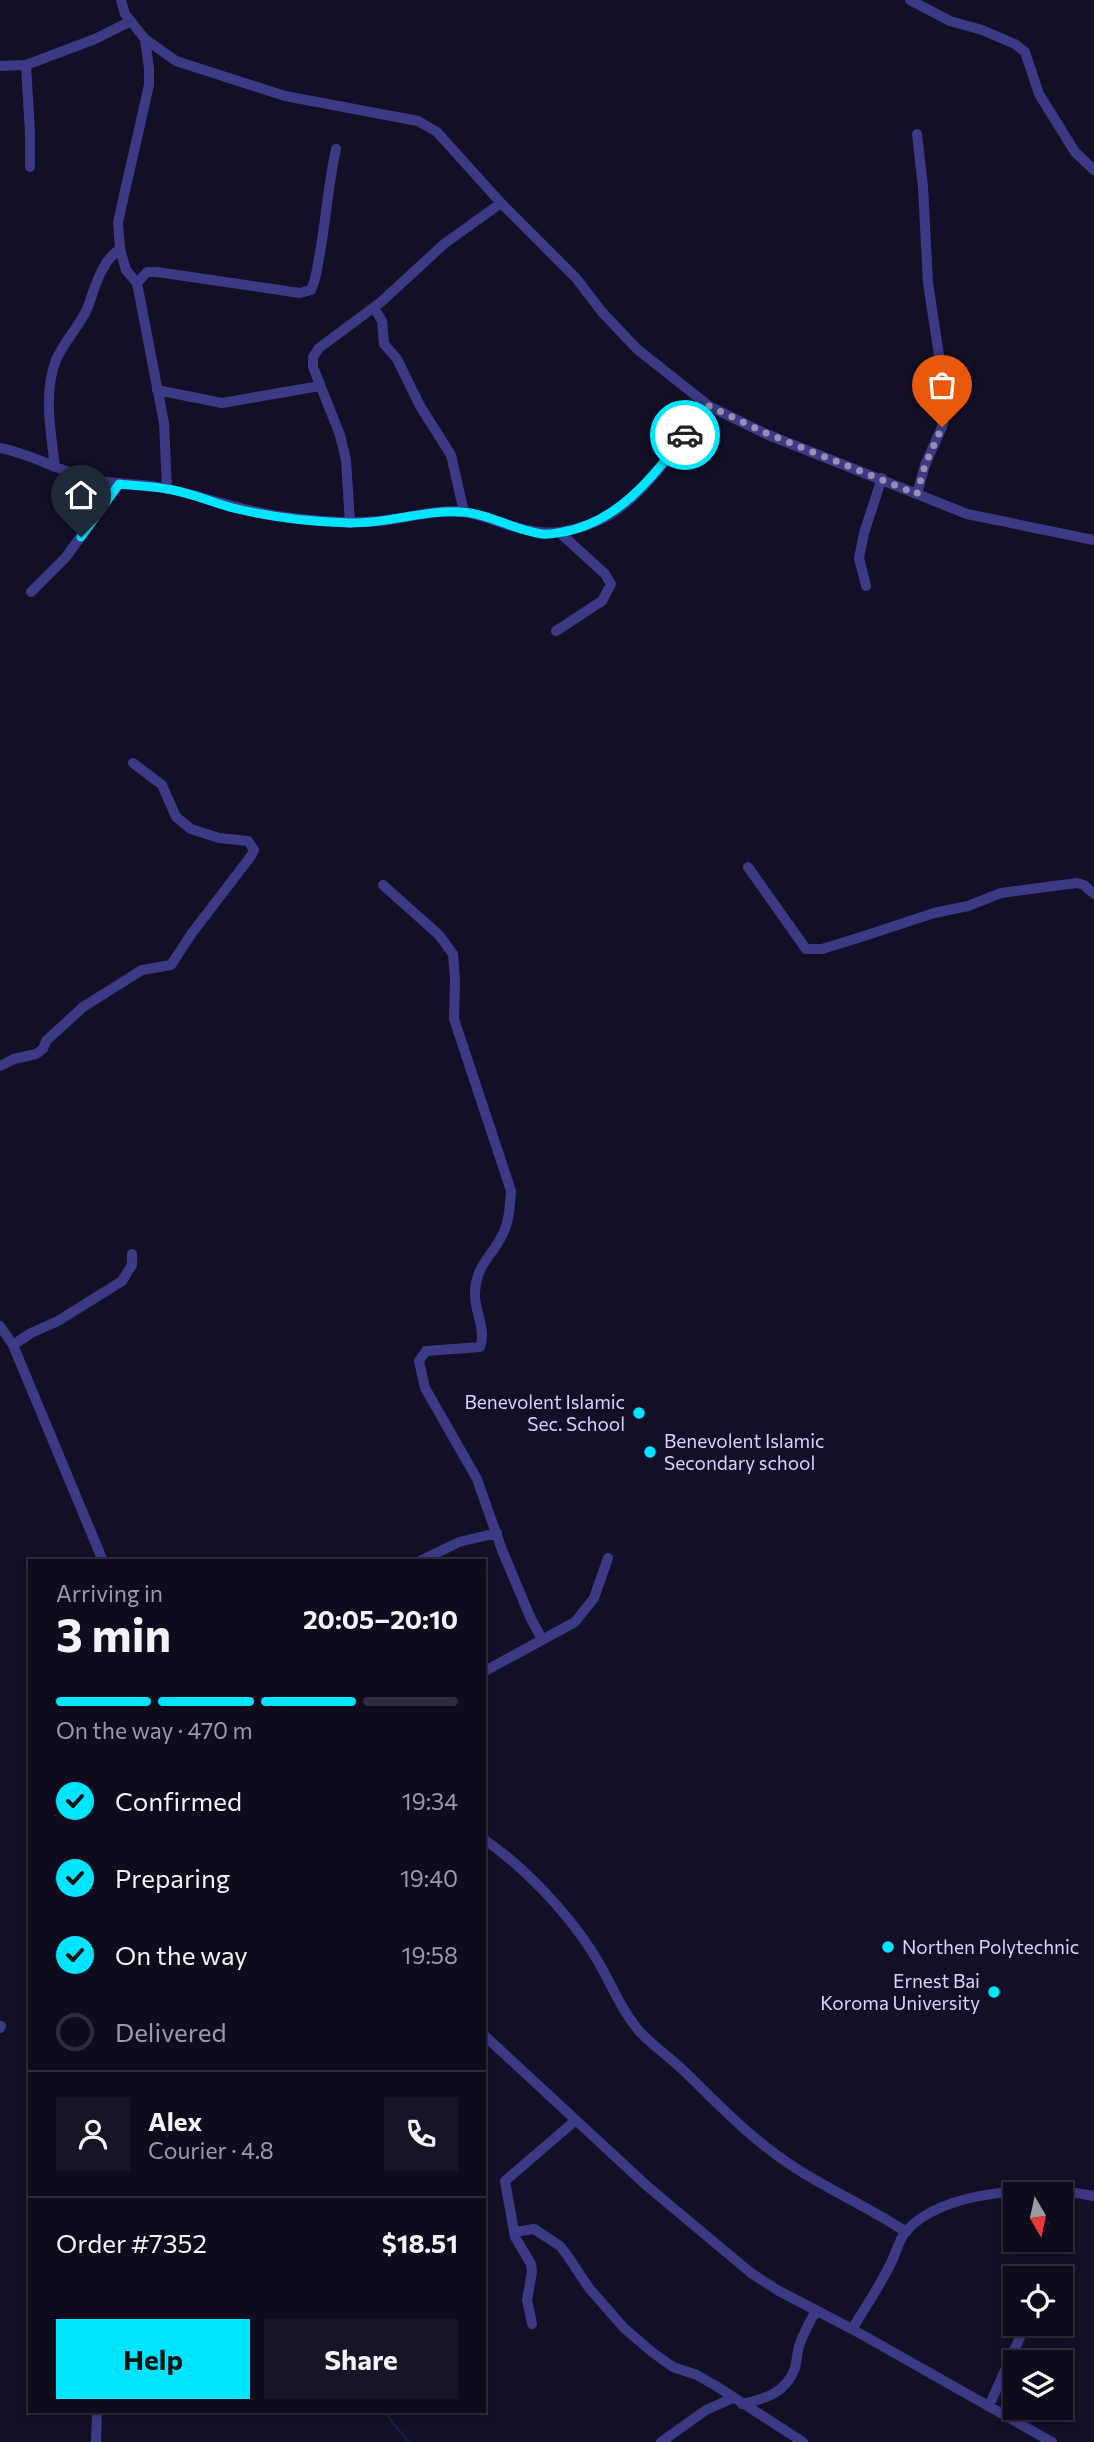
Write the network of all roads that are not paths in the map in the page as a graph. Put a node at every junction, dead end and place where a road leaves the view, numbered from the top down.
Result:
1 (121, 0) edge
2 (910, 0) edge
3 (131, 21) junction
4 (145, 39) junction
5 (26, 65) junction
6 (0, 66) edge
7 (917, 134) dead end
8 (336, 149) dead end
9 (30, 166) dead end
10 (1094, 170) edge
11 (501, 203) junction
12 (120, 249) junction
13 (137, 283) junction
14 (374, 308) junction
15 (320, 386) junction
16 (157, 390) junction
17 (709, 406) junction
18 (0, 448) edge
19 (55, 467) junction
20 (882, 478) junction
21 (119, 484) junction
22 (167, 489) junction
23 (917, 494) junction
24 (464, 512) junction
25 (350, 523) junction
26 (559, 532) junction
27 (1094, 540) edge
28 (866, 586) dead end
29 (31, 592) dead end
30 (556, 631) dead end
31 (133, 763) dead end
32 (748, 867) dead end
33 (383, 885) dead end
34 (1094, 894) edge
35 (0, 1066) edge
36 (132, 1254) dead end
37 (0, 1326) edge
38 (13, 1345) junction
39 (497, 1533) junction
40 (608, 1558) dead end
41 (102, 1559) edge
42 (424, 1559) edge
43 (542, 1639) junction
44 (486, 1670) edge
45 (486, 1841) edge
46 (486, 2037) edge
47 (576, 2120) junction
48 (1094, 2196) edge
49 (514, 2232) junction
50 (906, 2232) junction
51 (816, 2310) junction
52 (532, 2324) dead end
53 (852, 2329) junction
54 (1021, 2336) edge
55 (737, 2401) junction
56 (989, 2406) junction
57 (97, 2413) edge
58 (96, 2442) edge
59 (660, 2442) edge
60 (803, 2442) edge
61 (1052, 2442) edge

1 - 3 street
2 - 10 street
3 - 4 street
3 - 5 street
4 - 11 street
4 - 12 street
5 - 6 street
5 - 9 street
7 - 23 street
8 - 13 street
11 - 14 street
11 - 17 street
12 - 13 street
12 - 19 street
13 - 16 street
14 - 15 street
14 - 24 street
15 - 16 street
15 - 25 street
16 - 22 street
17 - 20 street
17 - 26 street
18 - 19 street
19 - 21 street
20 - 23 street
20 - 28 street
21 - 22 street
21 - 29 street
22 - 25 street
23 - 27 street
24 - 25 street
24 - 26 street
26 - 30 street
31 - 35 street
32 - 34 street
33 - 39 street
36 - 38 street
37 - 38 street
38 - 41 street
39 - 42 street
39 - 43 street
40 - 43 street
43 - 44 street
45 - 50 street
46 - 47 street
47 - 49 street
47 - 51 street
48 - 50 street
49 - 52 street
49 - 55 street
50 - 53 street
51 - 53 street
51 - 55 street
53 - 56 street
54 - 56 street
55 - 59 street
55 - 60 street
56 - 61 street
57 - 58 street

